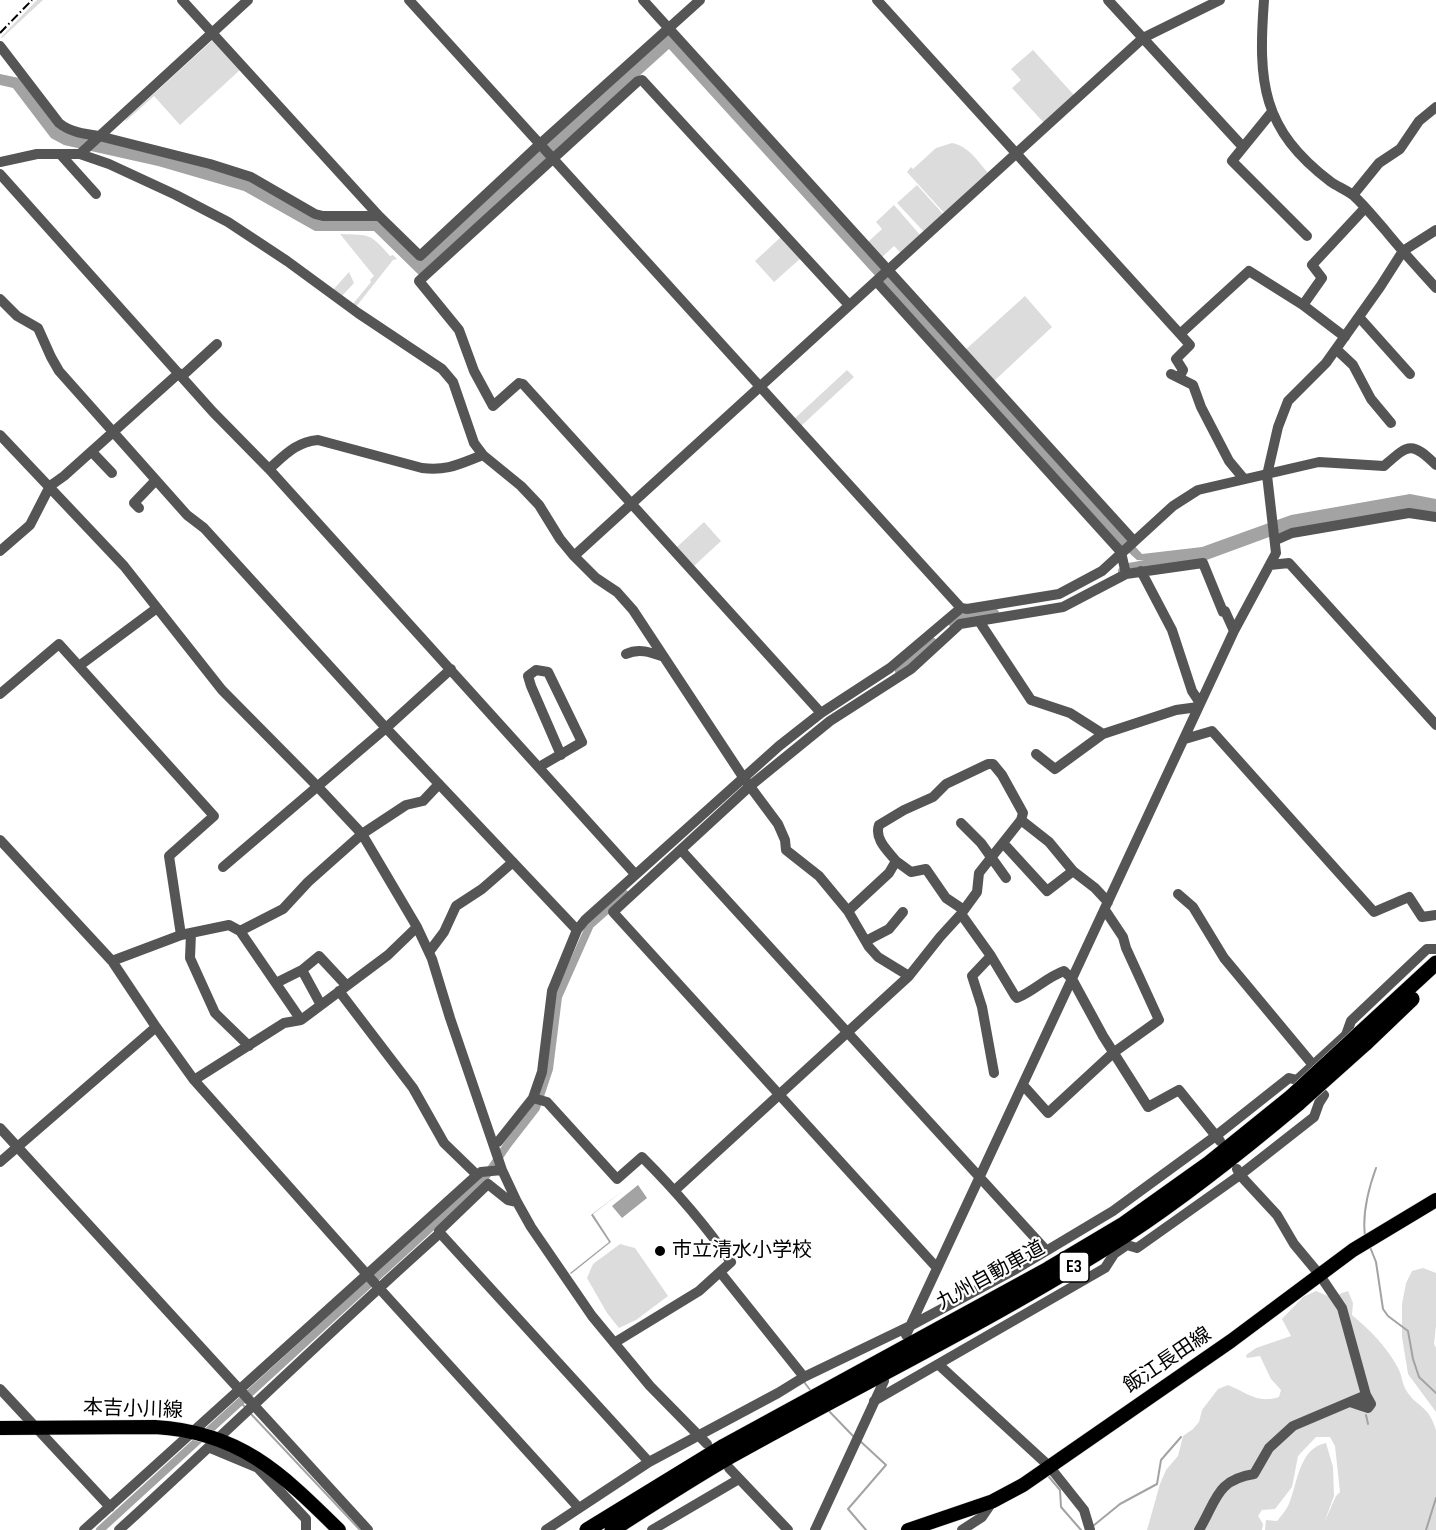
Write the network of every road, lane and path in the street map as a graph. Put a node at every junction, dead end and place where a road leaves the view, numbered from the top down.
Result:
1 (182, 0) edge
2 (248, 0) edge
3 (409, 0) edge
4 (643, 0) edge
5 (700, 0) edge
6 (877, 0) edge
7 (1108, 0) edge
8 (1220, 0) edge
9 (1264, 0) edge
10 (669, 28) junction
11 (212, 33) junction
12 (1143, 38) junction
13 (0, 46) edge
14 (1436, 107) edge
15 (1271, 112) junction
16 (97, 138) junction
17 (540, 144) junction
18 (1243, 147) junction
19 (81, 152) junction
20 (60, 154) junction
21 (1016, 154) junction
22 (552, 158) junction
23 (0, 162) edge
24 (0, 174) edge
25 (96, 194) dead end
26 (1353, 195) junction
27 (1365, 207) junction
28 (379, 216) junction
29 (1436, 231) edge
30 (1307, 236) dead end
31 (1403, 251) junction
32 (888, 270) junction
33 (876, 281) junction
34 (1436, 288) edge
35 (0, 299) edge
36 (849, 305) junction
37 (1303, 305) junction
38 (1359, 317) junction
39 (1180, 334) junction
40 (1345, 337) junction
41 (217, 344) dead end
42 (1336, 349) junction
43 (1410, 374) dead end
44 (180, 375) junction
45 (761, 387) junction
46 (1391, 423) dead end
47 (113, 432) junction
48 (0, 435) edge
49 (92, 452) junction
50 (483, 454) junction
51 (1436, 465) edge
52 (270, 469) junction
53 (112, 473) dead end
54 (1267, 475) junction
55 (1244, 479) junction
56 (156, 480) junction
57 (50, 486) junction
58 (632, 504) junction
59 (139, 508) dead end
60 (1436, 517) edge
61 (1275, 539) junction
62 (1134, 541) junction
63 (0, 551) edge
64 (574, 556) junction
65 (1124, 563) junction
66 (1270, 566) junction
67 (1141, 571) junction
68 (157, 608) junction
69 (961, 608) junction
70 (979, 621) junction
71 (1234, 631) junction
72 (626, 654) dead end
73 (664, 657) junction
74 (79, 666) junction
75 (451, 669) junction
76 (0, 694) edge
77 (1199, 705) junction
78 (821, 713) junction
79 (1436, 725) edge
80 (386, 728) junction
81 (1103, 734) junction
82 (1185, 739) junction
83 (1036, 754) dead end
84 (561, 755) junction
85 (539, 767) junction
86 (743, 777) junction
87 (439, 784) junction
88 (317, 786) junction
89 (750, 786) junction
90 (1021, 820) junction
91 (961, 823) dead end
92 (362, 834) junction
93 (0, 840) edge
94 (1003, 843) junction
95 (681, 850) junction
96 (991, 858) junction
97 (896, 861) junction
98 (513, 862) junction
99 (223, 867) dead end
100 (1073, 871) junction
101 (635, 874) junction
102 (1006, 878) dead end
103 (1178, 894) dead end
104 (1107, 906) junction
105 (848, 911) junction
106 (903, 912) dead end
107 (962, 912) junction
108 (1436, 915) edge
109 (417, 927) junction
110 (577, 930) junction
111 (240, 931) junction
112 (186, 934) junction
113 (866, 941) junction
114 (1436, 949) edge
115 (429, 952) junction
116 (991, 956) junction
117 (112, 962) junction
118 (1436, 963) edge
119 (302, 970) junction
120 (909, 976) junction
121 (1436, 976) edge
122 (1072, 979) junction
123 (276, 983) junction
124 (343, 988) junction
125 (321, 1005) junction
126 (301, 1020) junction
127 (156, 1027) junction
128 (848, 1033) junction
129 (1362, 1039) junction
130 (249, 1046) junction
131 (1113, 1053) junction
132 (1313, 1065) junction
133 (994, 1073) dead end
134 (1305, 1074) junction
135 (194, 1080) junction
136 (1023, 1084) junction
137 (780, 1094) junction
138 (538, 1099) junction
139 (0, 1128) edge
140 (1219, 1138) junction
141 (498, 1142) dead end
142 (17, 1147) junction
143 (0, 1162) edge
144 (490, 1172) junction
145 (1238, 1172) junction
146 (980, 1176) junction
147 (675, 1190) junction
148 (1436, 1200) edge
149 (517, 1202) junction
150 (440, 1233) junction
151 (1046, 1250) junction
152 (937, 1268) junction
153 (720, 1272) junction
154 (1319, 1274) junction
155 (368, 1275) junction
156 (379, 1288) junction
157 (908, 1331) junction
158 (614, 1343) junction
159 (939, 1365) junction
160 (804, 1377) junction
161 (884, 1381) dead end
162 (0, 1389) edge
163 (240, 1390) junction
164 (874, 1401) junction
165 (253, 1406) junction
166 (790, 1418) junction
167 (0, 1428) edge
168 (36, 1428) junction
169 (193, 1431) junction
170 (703, 1440) junction
171 (215, 1443) junction
172 (649, 1462) junction
173 (1049, 1466) junction
174 (729, 1468) dead end
175 (739, 1479) junction
176 (993, 1501) junction
177 (110, 1507) junction
178 (578, 1508) junction
179 (123, 1529) edge
180 (549, 1529) edge
181 (84, 1530) edge
182 (306, 1530) edge
183 (339, 1530) edge
184 (368, 1530) edge
185 (587, 1530) edge
186 (612, 1530) edge
187 (652, 1530) edge
188 (788, 1530) edge
189 (815, 1530) edge
190 (908, 1530) edge
191 (962, 1530) edge
192 (1090, 1530) edge
193 (1199, 1530) edge

1 - 11 street
2 - 11 street
3 - 17 street
4 - 10 street
5 - 10 street
6 - 21 street
7 - 12 street
8 - 12 street
9 - 15 street
10 - 17 street
10 - 32 street
11 - 16 street
11 - 28 street
12 - 18 street
12 - 21 street
13 - 16 street
14 - 26 street
15 - 18 street
15 - 26 street
16 - 19 street
16 - 28 street
17 - 22 street
17 - 28 street
18 - 30 street
19 - 20 street
19 - 50 street
20 - 23 street
20 - 25 street
21 - 32 street
21 - 39 street
22 - 36 street
22 - 45 street
22 - 58 street
24 - 44 street
26 - 27 street
27 - 31 street
27 - 37 street
29 - 31 street
31 - 34 street
31 - 38 street
32 - 33 street
32 - 62 street
33 - 36 street
33 - 65 street
35 - 47 street
36 - 45 street
37 - 39 street
37 - 40 street
38 - 40 street
38 - 43 street
39 - 55 street
40 - 42 street
41 - 44 street
42 - 46 street
42 - 54 street
44 - 47 street
44 - 52 street
45 - 58 street
45 - 69 street
47 - 49 street
47 - 56 street
48 - 57 street
49 - 53 street
49 - 57 street
50 - 52 street
50 - 64 street
51 - 54 street
52 - 75 street
54 - 55 street
54 - 61 street
55 - 62 street
56 - 59 street
56 - 80 street
57 - 63 street
57 - 68 street
58 - 64 street
58 - 78 street
60 - 61 street
61 - 66 street
62 - 65 street
64 - 73 street
65 - 67 street
65 - 69 street
65 - 70 street
66 - 71 street
66 - 79 street
67 - 71 street
67 - 77 street
68 - 74 street
68 - 88 street
69 - 78 street
70 - 81 street
70 - 89 street
71 - 77 street
72 - 73 street
73 - 86 street
74 - 76 street
74 - 112 street
75 - 80 street
75 - 85 street
77 - 81 street
77 - 82 street
78 - 86 street
80 - 87 street
80 - 88 street
81 - 83 street
82 - 104 street
82 - 108 street
84 - 84 street
84 - 85 street
85 - 101 street
86 - 89 street
86 - 101 street
87 - 92 street
87 - 98 street
88 - 92 street
88 - 99 street
89 - 95 street
89 - 105 street
90 - 94 street
90 - 97 street
90 - 100 street
91 - 96 street
92 - 109 street
92 - 111 street
93 - 117 street
94 - 96 street
94 - 100 street
95 - 128 street
95 - 137 street
96 - 102 street
96 - 107 street
97 - 105 street
97 - 107 street
98 - 110 street
98 - 115 street
100 - 104 street
101 - 110 street
103 - 132 street
104 - 122 street
104 - 131 street
105 - 113 street
106 - 113 street
107 - 116 street
107 - 120 street
109 - 115 street
109 - 124 street
110 - 138 street
111 - 112 street
111 - 123 street
112 - 117 street
112 - 130 street
113 - 120 street
114 - 132 street
115 - 144 street
116 - 122 street
116 - 133 street
117 - 127 street
118 - 129 highway, 九州自動車道 / E3
119 - 123 street
119 - 124 street
119 - 125 street
120 - 128 street
121 - 129 highway, 九州自動車道 / E3
122 - 131 street
122 - 136 street
123 - 126 street
124 - 125 street
124 - 144 street
125 - 126 street
126 - 130 street
127 - 135 street
127 - 142 street
128 - 137 street
128 - 146 street
129 - 166 highway, 九州自動車道 / E3, bridge
130 - 135 street
131 - 136 street
131 - 140 street
132 - 134 street
134 - 140 street
134 - 145 street
135 - 155 street
136 - 146 street
137 - 147 street
137 - 152 street
138 - 141 street
138 - 147 street
139 - 142 street
140 - 151 street
142 - 143 street
142 - 163 street
144 - 149 street
144 - 155 street
145 - 154 street
145 - 159 street
146 - 151 street
146 - 152 street
147 - 153 street
148 - 154 main road, 飯江長田線
149 - 150 street
149 - 158 street
150 - 156 street
150 - 172 street
151 - 157 street
152 - 157 street
153 - 158 street
153 - 160 street
154 - 173 main road, 飯江長田線
154 - 193 street
155 - 156 street
155 - 163 street
156 - 165 street
156 - 178 street
157 - 160 street
158 - 170 street
159 - 164 street
159 - 173 street
160 - 170 street
161 - 164 street
162 - 168 street
163 - 165 street
163 - 169 street
164 - 189 street
165 - 171 street
165 - 184 street
166 - 185 highway, 九州自動車道 / E3
166 - 186 highway, 九州自動車道 / E3
167 - 168 main road, 本吉小川線
168 - 169 main road, 本吉小川線
168 - 177 street
169 - 171 main road, 本吉小川線
169 - 177 street
170 - 172 street
171 - 179 street
171 - 182 street
171 - 183 main road, 本吉小川線
172 - 178 street
173 - 176 main road, 飯江長田線
173 - 192 street
174 - 175 street
175 - 187 street
175 - 188 street
176 - 190 main road, 飯江長田線
176 - 191 street
177 - 181 street
178 - 180 street

